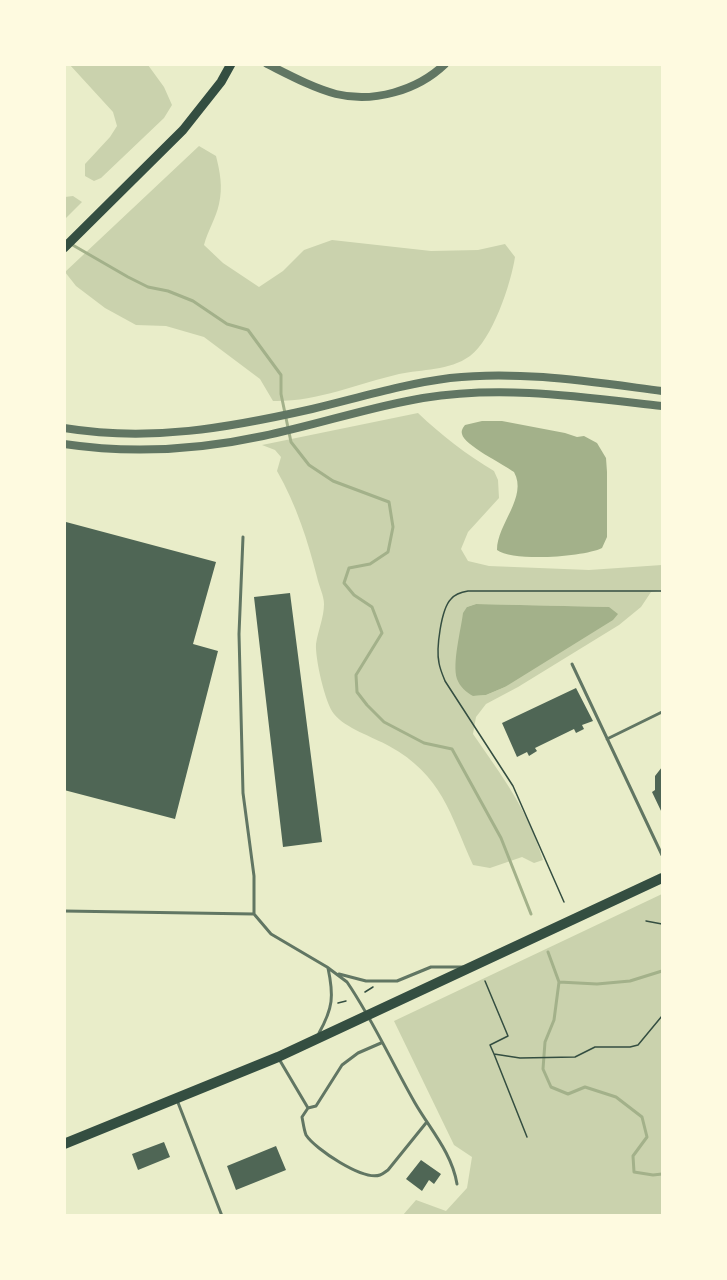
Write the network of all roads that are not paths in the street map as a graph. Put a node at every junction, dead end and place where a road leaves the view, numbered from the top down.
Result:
1 (231, 64) edge
2 (267, 64) edge
3 (445, 64) edge
4 (282, 68) edge
5 (64, 248) edge
6 (663, 391) edge
7 (663, 406) edge
8 (64, 428) edge
9 (64, 444) edge
10 (243, 537) dead end
11 (572, 664) dead end
12 (663, 712) edge
13 (607, 739) junction
14 (663, 855) edge
15 (663, 878) edge
16 (64, 911) edge
17 (254, 914) junction
18 (471, 966) junction
19 (327, 967) junction
20 (338, 974) junction
21 (367, 1016) junction
22 (316, 1039) junction
23 (381, 1042) junction
24 (278, 1057) junction
25 (176, 1098) junction
26 (308, 1108) junction
27 (426, 1123) junction
28 (64, 1144) edge
29 (457, 1184) dead end
30 (222, 1215) edge

1 - 5 main road
2 - 4 street
3 - 4 street
6 - 8 street
7 - 9 street
10 - 17 lane
11 - 13 lane
12 - 13 lane
13 - 14 lane
15 - 18 main road
16 - 17 lane
17 - 19 lane
18 - 20 lane
18 - 21 main road
19 - 20 lane
19 - 22 lane
20 - 21 lane
21 - 22 main road
21 - 23 lane
22 - 24 main road
23 - 26 lane
23 - 27 lane
24 - 25 main road
24 - 26 lane
25 - 28 main road
25 - 30 lane
26 - 27 lane
27 - 29 lane

